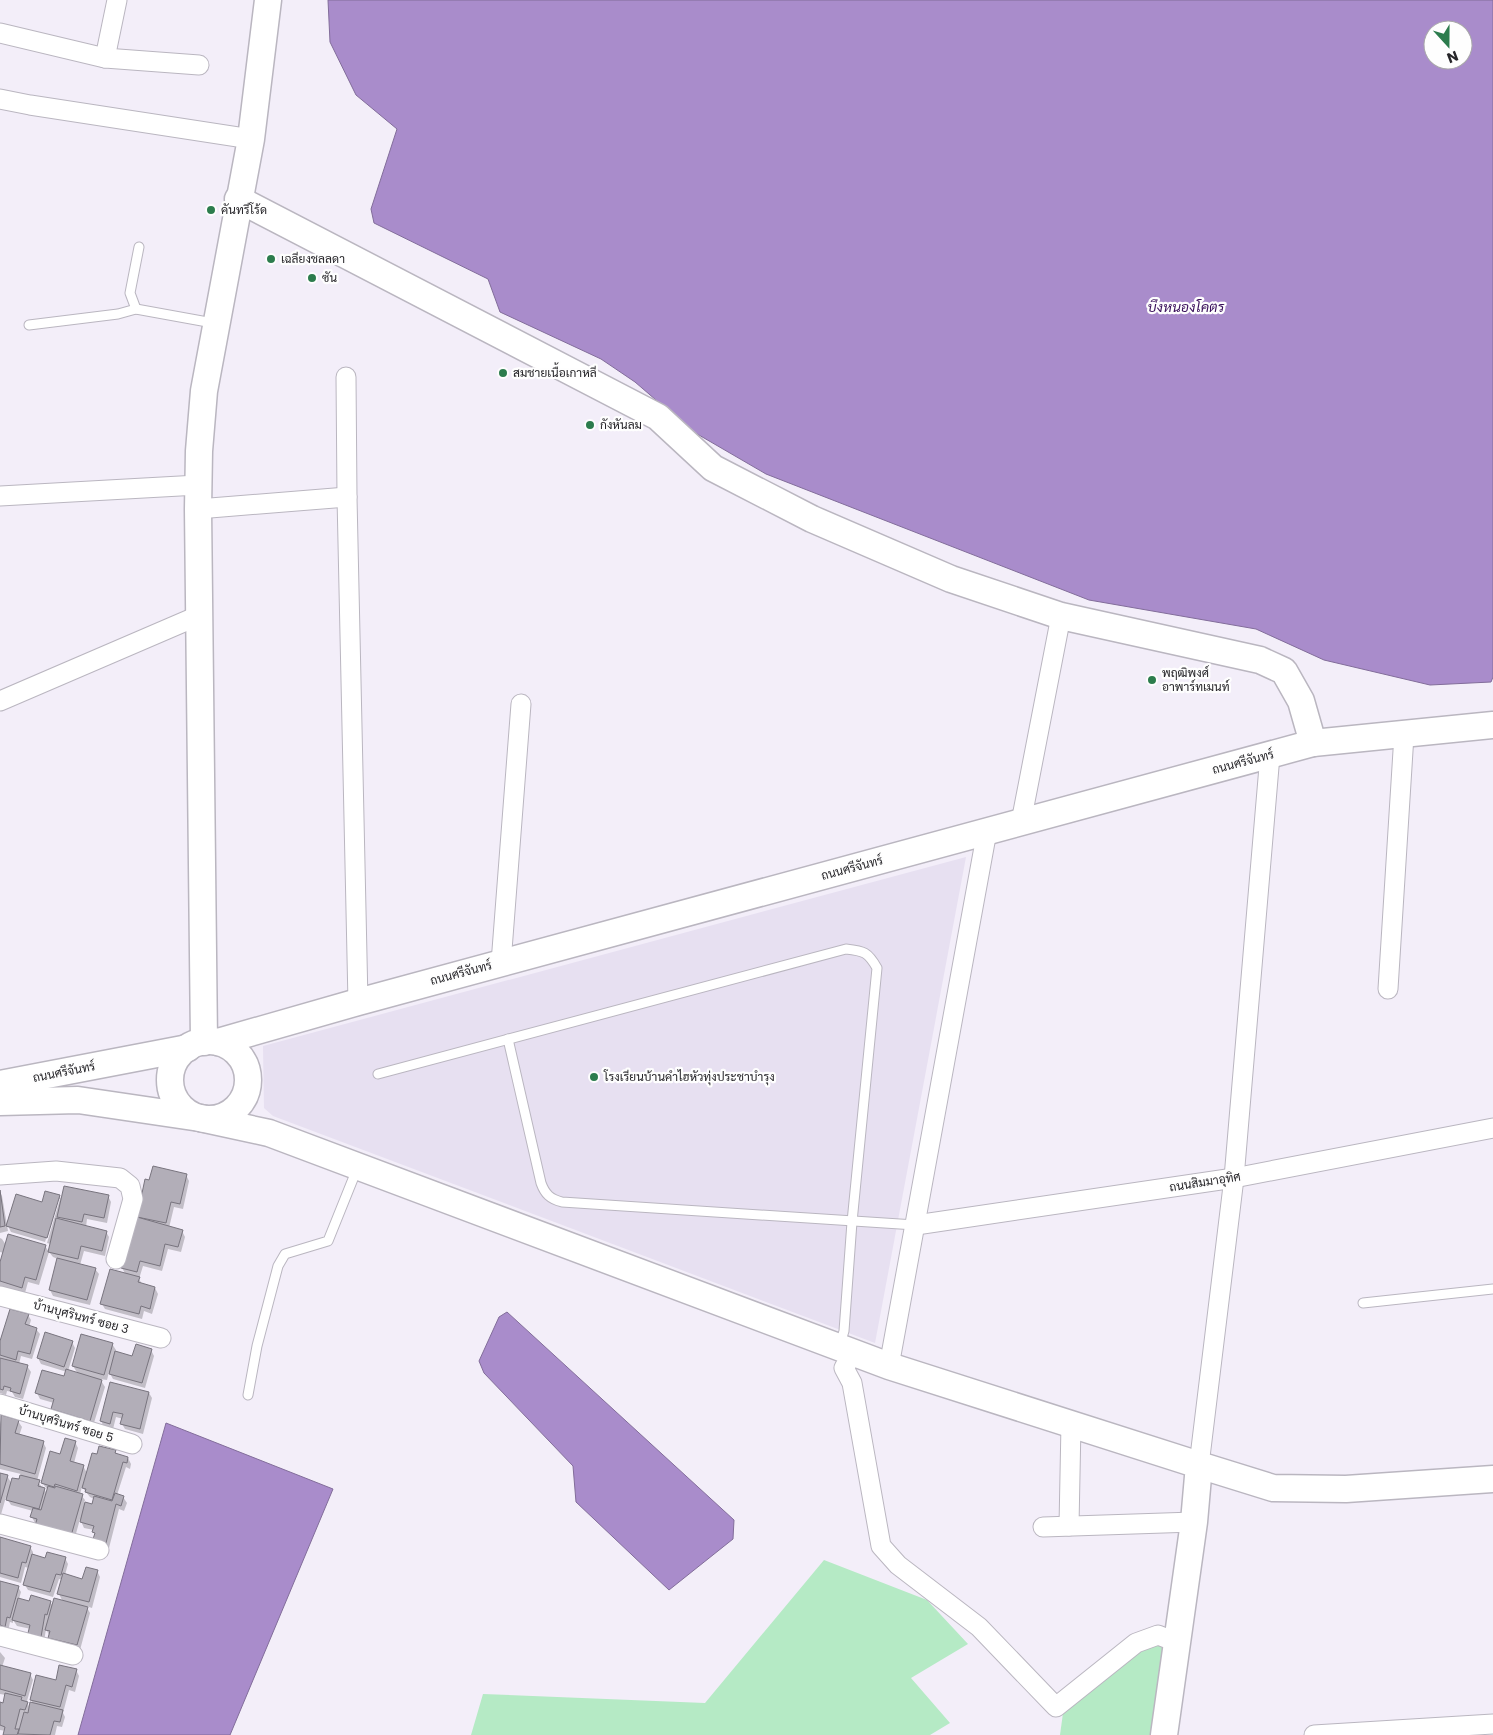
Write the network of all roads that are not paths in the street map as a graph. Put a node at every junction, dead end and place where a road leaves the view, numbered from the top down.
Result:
1 (117, 0) edge
2 (268, 0) edge
3 (0, 33) edge
4 (105, 58) junction
5 (199, 66) dead end
6 (0, 99) edge
7 (251, 139) junction
8 (238, 199) junction
9 (139, 247) dead end
10 (136, 309) junction
11 (216, 324) junction
12 (29, 325) dead end
13 (346, 377) dead end
14 (0, 496) edge
15 (198, 497) junction
16 (347, 497) junction
17 (200, 615) junction
18 (1061, 616) junction
19 (0, 701) edge
20 (521, 704) dead end
21 (1493, 725) edge
22 (1404, 735) junction
23 (1313, 743) junction
24 (1270, 755) junction
25 (1021, 822) junction
26 (987, 831) junction
27 (501, 962) junction
28 (1388, 989) dead end
29 (358, 1002) junction
30 (274, 1026) junction
31 (508, 1039) junction
32 (203, 1044) junction
33 (244, 1062) junction
34 (378, 1074) dead end
35 (0, 1084) edge
36 (246, 1093) junction
37 (0, 1102) edge
38 (200, 1118) junction
39 (1493, 1128) edge
40 (269, 1132) junction
41 (358, 1166) junction
42 (0, 1175) edge
43 (1234, 1178) junction
44 (852, 1222) junction
45 (916, 1225) junction
46 (116, 1259) dead end
47 (1493, 1289) edge
48 (0, 1296) edge
49 (1363, 1303) dead end
50 (161, 1338) dead end
51 (846, 1350) junction
52 (889, 1366) junction
53 (248, 1395) dead end
54 (0, 1404) edge
55 (1072, 1424) junction
56 (132, 1444) dead end
57 (1199, 1465) junction
58 (1493, 1480) edge
59 (1194, 1522) junction
60 (0, 1524) edge
61 (1069, 1526) junction
62 (1043, 1527) dead end
63 (99, 1550) dead end
64 (0, 1636) edge
65 (1176, 1642) junction
66 (73, 1655) dead end
67 (1493, 1724) edge
68 (1164, 1735) edge
69 (1314, 1735) edge

1 - 4 street
2 - 7 street
3 - 4 street
4 - 5 street
6 - 7 street
7 - 8 street
8 - 11 street
8 - 18 street
9 - 10 lane
10 - 11 lane
10 - 12 lane
11 - 15 street
13 - 16 street
14 - 15 street
15 - 16 street
15 - 17 street
16 - 29 street
17 - 19 street
17 - 32 street
18 - 23 street
18 - 25 street
20 - 27 street
21 - 22 street, ถนนศรีจันทร์
22 - 23 street, ถนนศรีจันทร์
22 - 28 street
23 - 24 street, ถนนศรีจันทร์
24 - 25 street, ถนนศรีจันทร์
24 - 43 street
25 - 26 street, ถนนศรีจันทร์
26 - 27 street, ถนนศรีจันทร์
26 - 45 street
27 - 29 street, ถนนศรีจันทร์
29 - 30 street, ถนนศรีจันทร์
30 - 32 street, ถนนศรีจันทร์
30 - 33 street
31 - 34 lane
31 - 44 lane
31 - 44 lane
32 - 33 street
32 - 35 street, ถนนศรีจันทร์
32 - 38 street
33 - 36 street
36 - 38 street
36 - 40 street
37 - 38 street
38 - 40 street
39 - 43 street, ถนนสิมมาอุทิศ
40 - 41 street
41 - 51 street
41 - 53 lane
42 - 46 street
43 - 45 street, ถนนสิมมาอุทิศ
43 - 57 street
44 - 45 lane
44 - 51 lane
45 - 52 street
47 - 49 lane
48 - 50 street, บ้านบุศรินทร์ ซอย 3
51 - 52 street
51 - 65 street
52 - 55 street
54 - 56 street, บ้านบุศรินทร์ ซอย 5
55 - 57 street
55 - 61 street
57 - 58 street
57 - 59 street
59 - 61 street
59 - 65 street
60 - 63 street
61 - 62 street
64 - 66 street
65 - 68 street
67 - 69 street

